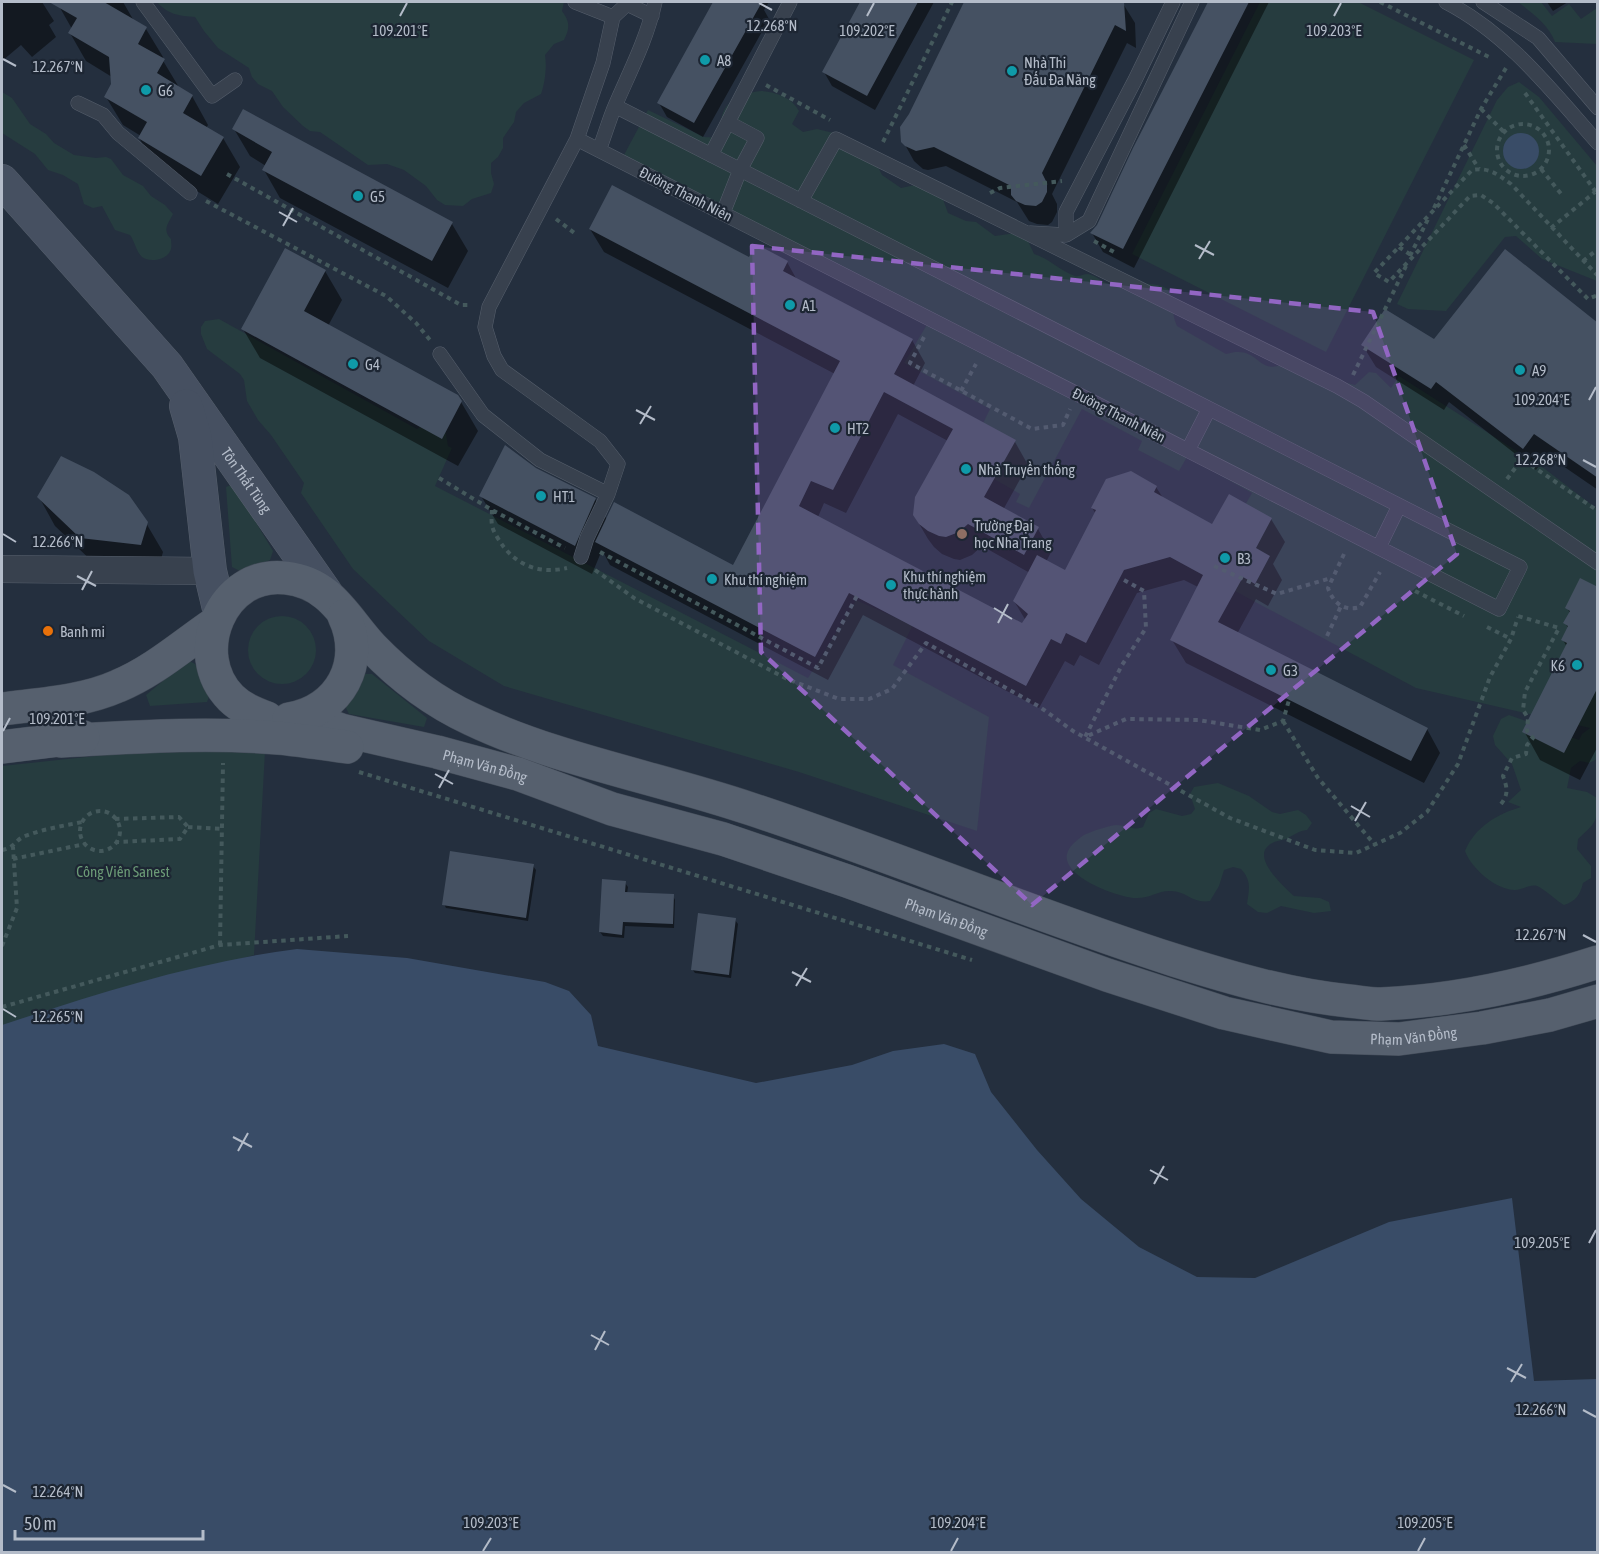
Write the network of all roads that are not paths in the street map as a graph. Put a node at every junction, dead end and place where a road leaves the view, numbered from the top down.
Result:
1 (143, 2) edge
2 (575, 2) edge
3 (790, 2) edge
4 (1173, 2) edge
5 (1192, 2) edge
6 (1446, 2) edge
7 (1483, 2) edge
8 (627, 3) edge
9 (654, 9) edge
10 (613, 17) junction
11 (235, 80) dead end
12 (1135, 80) junction
13 (1151, 88) junction
14 (78, 103) dead end
15 (615, 106) junction
16 (1598, 108) edge
17 (729, 123) junction
18 (578, 139) junction
19 (1598, 142) edge
20 (599, 150) junction
21 (711, 155) junction
22 (740, 170) junction
23 (2, 181) edge
24 (190, 193) road end
25 (801, 201) junction
26 (723, 213) junction
27 (1025, 233) junction
28 (1066, 235) junction
29 (440, 354) road end
30 (167, 366) junction
31 (1209, 409) junction
32 (1188, 450) junction
33 (608, 494) junction
34 (1399, 506) junction
35 (1379, 547) junction
36 (581, 557) road end
37 (1598, 563) edge
38 (2, 569) edge
39 (210, 571) junction
40 (334, 601) junction
41 (217, 618) junction
42 (2, 709) edge
43 (303, 716) junction
44 (267, 718) junction
45 (62, 741) junction
46 (2, 747) edge
47 (612, 809) junction
48 (1598, 962) edge
49 (1598, 1001) edge

1 - 11 lane
2 - 10 lane
3 - 17 lane
4 - 12 lane
5 - 13 lane
6 - 19 lane
7 - 16 lane
8 - 9 lane
8 - 10 lane
9 - 15 lane
10 - 18 lane
12 - 13 lane
12 - 28 lane
13 - 28 lane
14 - 24 lane
15 - 20 lane
15 - 21 lane
17 - 21 lane
17 - 22 lane
18 - 20 lane, Đường Thanh Niên
18 - 33 lane
20 - 26 lane, Đường Thanh Niên
21 - 22 lane
22 - 25 lane
22 - 26 lane
23 - 30 main road, Tôn Thất Tùng
25 - 27 lane
25 - 31 lane
26 - 32 lane, Đường Thanh Niên
27 - 28 lane
27 - 37 lane
29 - 33 lane
30 - 39 main road, Tôn Thất Tùng
30 - 40 main road, Tôn Thất Tùng
31 - 32 lane
31 - 34 lane
32 - 35 lane, Đường Thanh Niên
33 - 36 lane
34 - 35 lane
34 - 35 lane, Đường Thanh Niên
38 - 39 street
39 - 41 main road, Tôn Thất Tùng
40 - 41 main road
40 - 43 main road, Phạm Văn Đồng
40 - 48 main road
41 - 42 main road
41 - 44 main road, Phạm Văn Đồng
43 - 44 main road, Phạm Văn Đồng
43 - 47 main road, Phạm Văn Đồng
44 - 45 main road, Phạm Văn Đồng
45 - 46 main road, Phạm Văn Đồng
45 - 47 main road
47 - 49 main road, Phạm Văn Đồng

